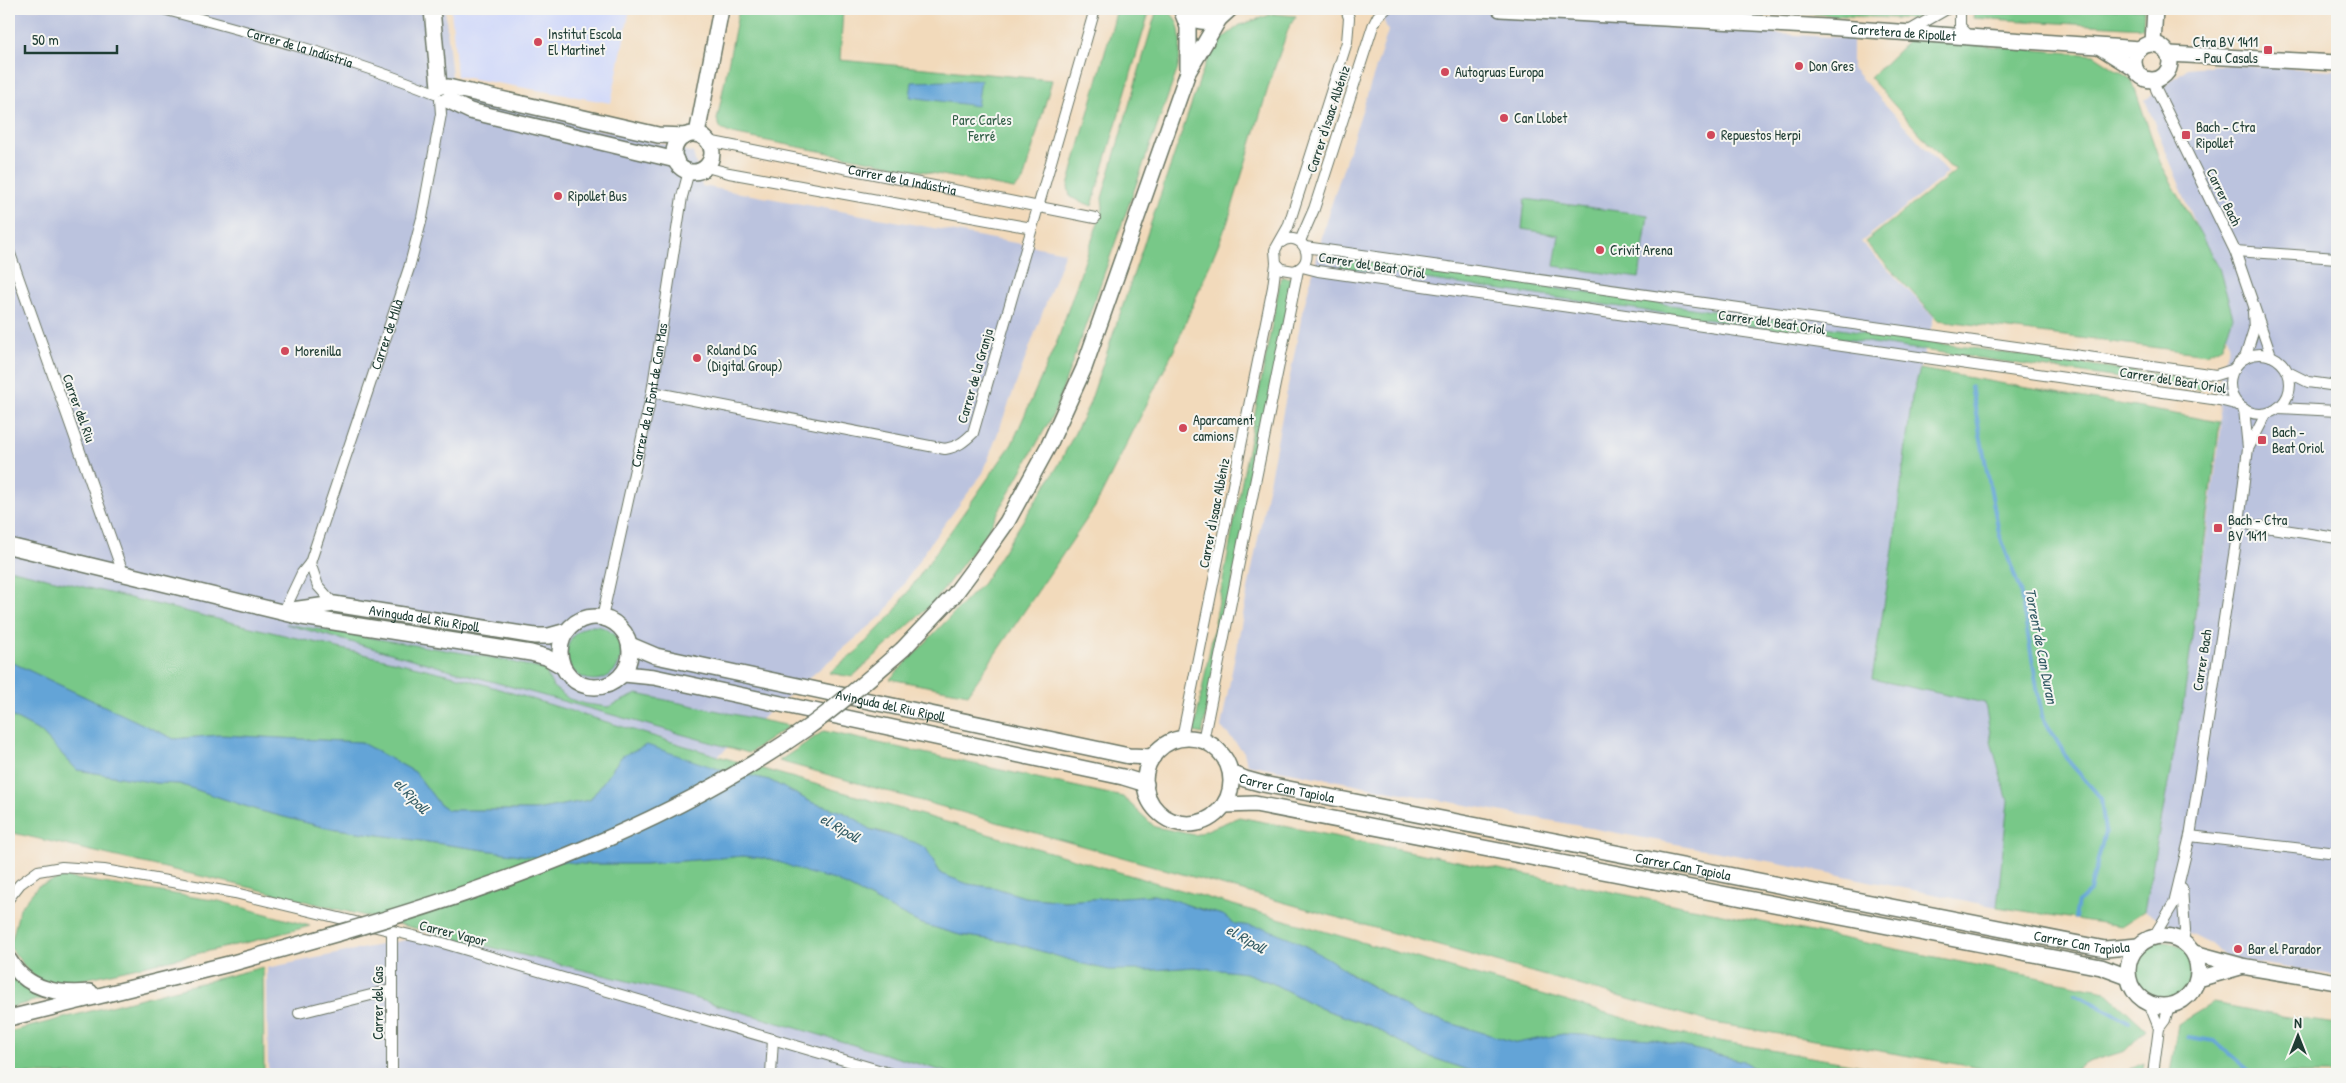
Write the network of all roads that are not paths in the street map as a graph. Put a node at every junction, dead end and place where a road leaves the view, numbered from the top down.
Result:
1 (163, 9) edge
2 (432, 9) edge
3 (721, 9) edge
4 (1095, 9) edge
5 (1346, 9) edge
6 (1386, 9) edge
7 (1500, 9) edge
8 (1947, 9) edge
9 (1960, 9) edge
10 (2155, 9) edge
11 (1183, 11) edge
12 (1228, 12) edge
13 (1906, 32) junction
14 (1970, 37) junction
15 (2096, 46) junction
16 (2146, 46) junction
17 (2169, 54) junction
18 (2337, 63) edge
19 (2135, 69) junction
20 (1188, 72) junction
21 (2154, 80) junction
22 (442, 93) junction
23 (697, 137) junction
24 (676, 160) junction
25 (706, 166) junction
26 (689, 171) junction
27 (1038, 206) junction
28 (1095, 218) dead end
29 (1032, 228) junction
30 (1280, 243) junction
31 (1303, 244) junction
32 (9, 251) edge
33 (2235, 251) junction
34 (2337, 258) edge
35 (1276, 263) junction
36 (1300, 268) junction
37 (2252, 301) junction
38 (2271, 356) junction
39 (2245, 358) junction
40 (2235, 368) junction
41 (2288, 372) junction
42 (2337, 386) edge
43 (652, 392) junction
44 (2242, 407) junction
45 (2278, 408) junction
46 (2337, 411) edge
47 (2266, 414) junction
48 (2248, 448) junction
49 (2239, 522) junction
50 (2337, 538) edge
51 (9, 546) edge
52 (310, 563) junction
53 (123, 573) junction
54 (334, 604) junction
55 (284, 611) junction
56 (602, 618) junction
57 (566, 631) junction
58 (630, 645) junction
59 (562, 666) junction
60 (624, 674) junction
61 (1182, 738) junction
62 (1203, 740) junction
63 (1153, 757) junction
64 (1230, 773) junction
65 (1146, 784) junction
66 (1224, 805) junction
67 (2190, 836) junction
68 (2337, 853) edge
69 (2182, 877) junction
70 (9, 898) edge
71 (392, 932) junction
72 (2154, 936) junction
73 (2183, 941) junction
74 (2138, 946) junction
75 (2194, 953) junction
76 (9, 960) edge
77 (2242, 966) junction
78 (2128, 976) junction
79 (2198, 978) junction
80 (2337, 982) edge
81 (134, 988) junction
82 (391, 990) junction
83 (2149, 1003) junction
84 (2169, 1006) junction
85 (299, 1013) dead end
86 (13, 1018) edge
87 (2159, 1028) junction
88 (773, 1039) junction
89 (392, 1074) edge
90 (771, 1074) edge
91 (892, 1074) edge
92 (2153, 1074) edge

1 - 22 street, Carrer de la Indústria
2 - 22 street, Carrer de Milà
3 - 23 street
4 - 27 street, Carrer de la Granja
5 - 30 street, Carrer d'Isaac Albéniz
6 - 31 street, Carrer d'Isaac Albéniz
7 - 13 street, Carretera de Ripollet
8 - 13 street
9 - 14 street
10 - 16 street
11 - 12 street
11 - 20 street
12 - 20 street
13 - 14 street, Carretera de Ripollet
14 - 15 street, Carretera de Ripollet
15 - 16 street, Carretera de Ripollet
15 - 19 street, Carretera de Ripollet
16 - 17 street
16 - 19 street
17 - 18 street
17 - 21 street
19 - 21 street
20 - 81 street, bridge
21 - 33 street, Carrer Bach
22 - 23 street, Carrer de la Indústria
22 - 24 street, Carrer de la Indústria
22 - 52 street, Carrer de Milà
23 - 24 street
23 - 25 street
23 - 27 street, Carrer de la Indústria
24 - 26 street
25 - 26 street
25 - 29 street, Carrer de la Indústria
26 - 43 street, Carrer de la Font de Can Mas
27 - 28 street, Carrer de la Indústria
27 - 29 street, Carrer de la Granja
29 - 43 street, Carrer de la Granja
30 - 31 street
30 - 35 street, Carrer d'Isaac Albéniz
31 - 36 street, Carrer d'Isaac Albéniz
31 - 40 street, Carrer del Beat Oriol
32 - 53 street, Carrer del Riu
33 - 34 street
33 - 37 street, Carrer Bach
35 - 36 street
35 - 61 street, Carrer d'Isaac Albéniz
36 - 44 street, Carrer del Beat Oriol
36 - 62 street, Carrer d'Isaac Albéniz
37 - 38 street, Carrer Bach
37 - 39 street, Carrer Bach
38 - 39 street
38 - 41 street
39 - 40 street, Carrer del Beat Oriol
40 - 44 street, Carrer del Beat Oriol
41 - 42 street
41 - 45 street
43 - 56 street, Carrer de la Font de Can Mas
44 - 47 street, Carrer del Beat Oriol
44 - 48 street, Carrer Bach
45 - 46 street
45 - 47 street
47 - 48 street, Carrer Bach
48 - 49 street, Carrer Bach
49 - 50 street
49 - 67 street, Carrer Bach
51 - 53 street, Avinguda del Riu Ripoll
52 - 54 street
52 - 55 street, Carrer de Milà
53 - 55 street, Avinguda del Riu Ripoll
54 - 55 street, Avinguda del Riu Ripoll
54 - 57 street, Avinguda del Riu Ripoll
55 - 59 street, Avinguda del Riu Ripoll
56 - 57 street
56 - 58 street
57 - 59 street
58 - 60 street
58 - 63 street, Avinguda del Riu Ripoll
59 - 60 street
60 - 65 street, Avinguda del Riu Ripoll
61 - 62 street
61 - 63 street
62 - 64 street
63 - 65 street
64 - 66 street
64 - 74 street, Carrer Can Tapiola
65 - 66 street
66 - 78 street, Carrer Can Tapiola
67 - 68 street
67 - 69 street, Carrer Bach
69 - 72 street, Carrer Bach
69 - 73 street, Carrer Bach
70 - 71 street, Carrer Vapor
71 - 82 street, Carrer del Gas
71 - 88 street, Carrer Vapor
72 - 73 street
72 - 74 street
73 - 75 street
74 - 78 street
75 - 77 street
75 - 79 street
76 - 81 street
77 - 79 street
77 - 80 street
78 - 83 street
79 - 84 street
81 - 86 street
82 - 85 street
82 - 89 street, Carrer del Gas
83 - 84 street
83 - 87 street
84 - 87 street
87 - 92 street
88 - 90 street
88 - 91 street, Carrer Vapor

